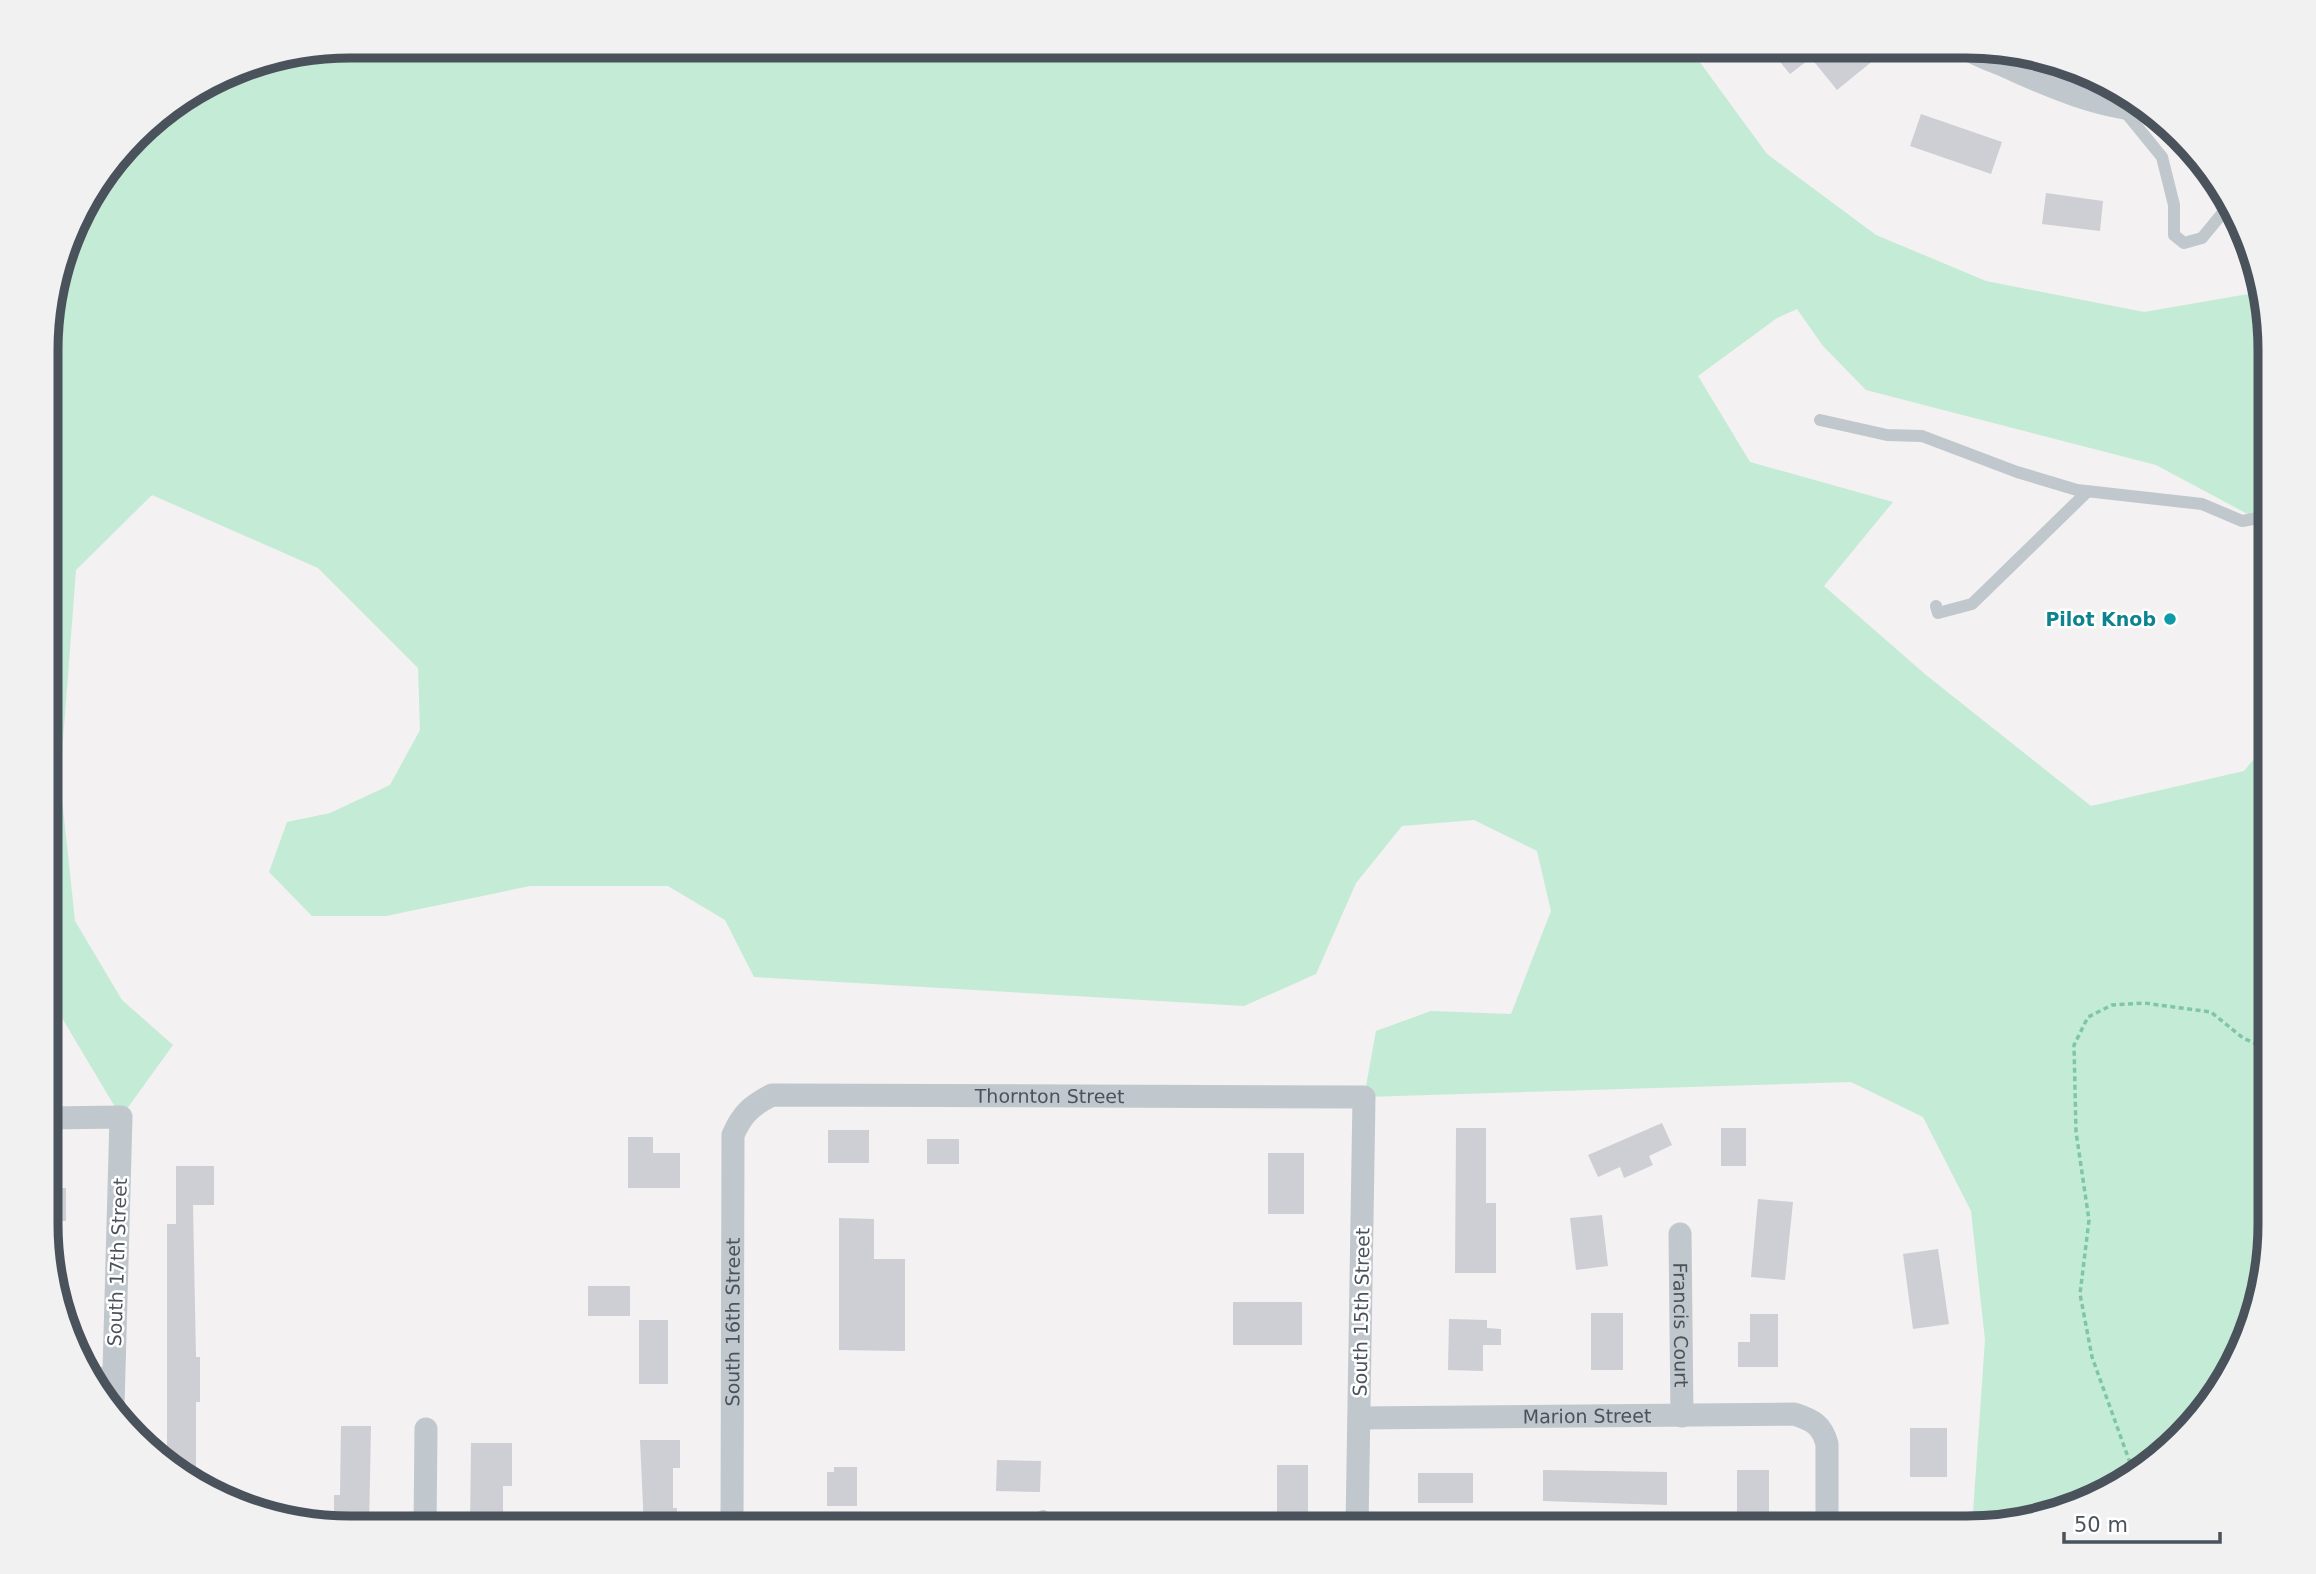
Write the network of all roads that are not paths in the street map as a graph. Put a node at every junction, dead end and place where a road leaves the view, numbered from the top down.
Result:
1 (1990, 58) edge
2 (2122, 108) junction
3 (2132, 109) edge
4 (2223, 212) edge
5 (1820, 420) dead end
6 (2088, 491) junction
7 (2258, 518) edge
8 (1936, 606) dead end
9 (1364, 1097) joint
10 (741, 1117) joint
11 (58, 1118) edge
12 (1680, 1234) dead end
13 (102, 1378) edge
14 (113, 1378) junction
15 (113, 1395) edge
16 (1682, 1416) junction
17 (1359, 1418) junction
18 (426, 1429) dead end
19 (425, 1516) edge
20 (732, 1516) edge
21 (1357, 1516) edge
22 (1826, 1516) edge

1 - 2 street
2 - 3 street
2 - 4 lane
5 - 6 lane
6 - 7 lane
6 - 8 lane
9 - 10 street, Thornton Street
9 - 17 street, South 15th Street
10 - 20 street, South 16th Street
11 - 14 street, South 17th Street
12 - 16 street, Francis Court
13 - 14 street
14 - 15 street, South 17th Street
16 - 17 street, Marion Street
16 - 22 street, Marion Street
17 - 21 street, South 15th Street
18 - 19 street

